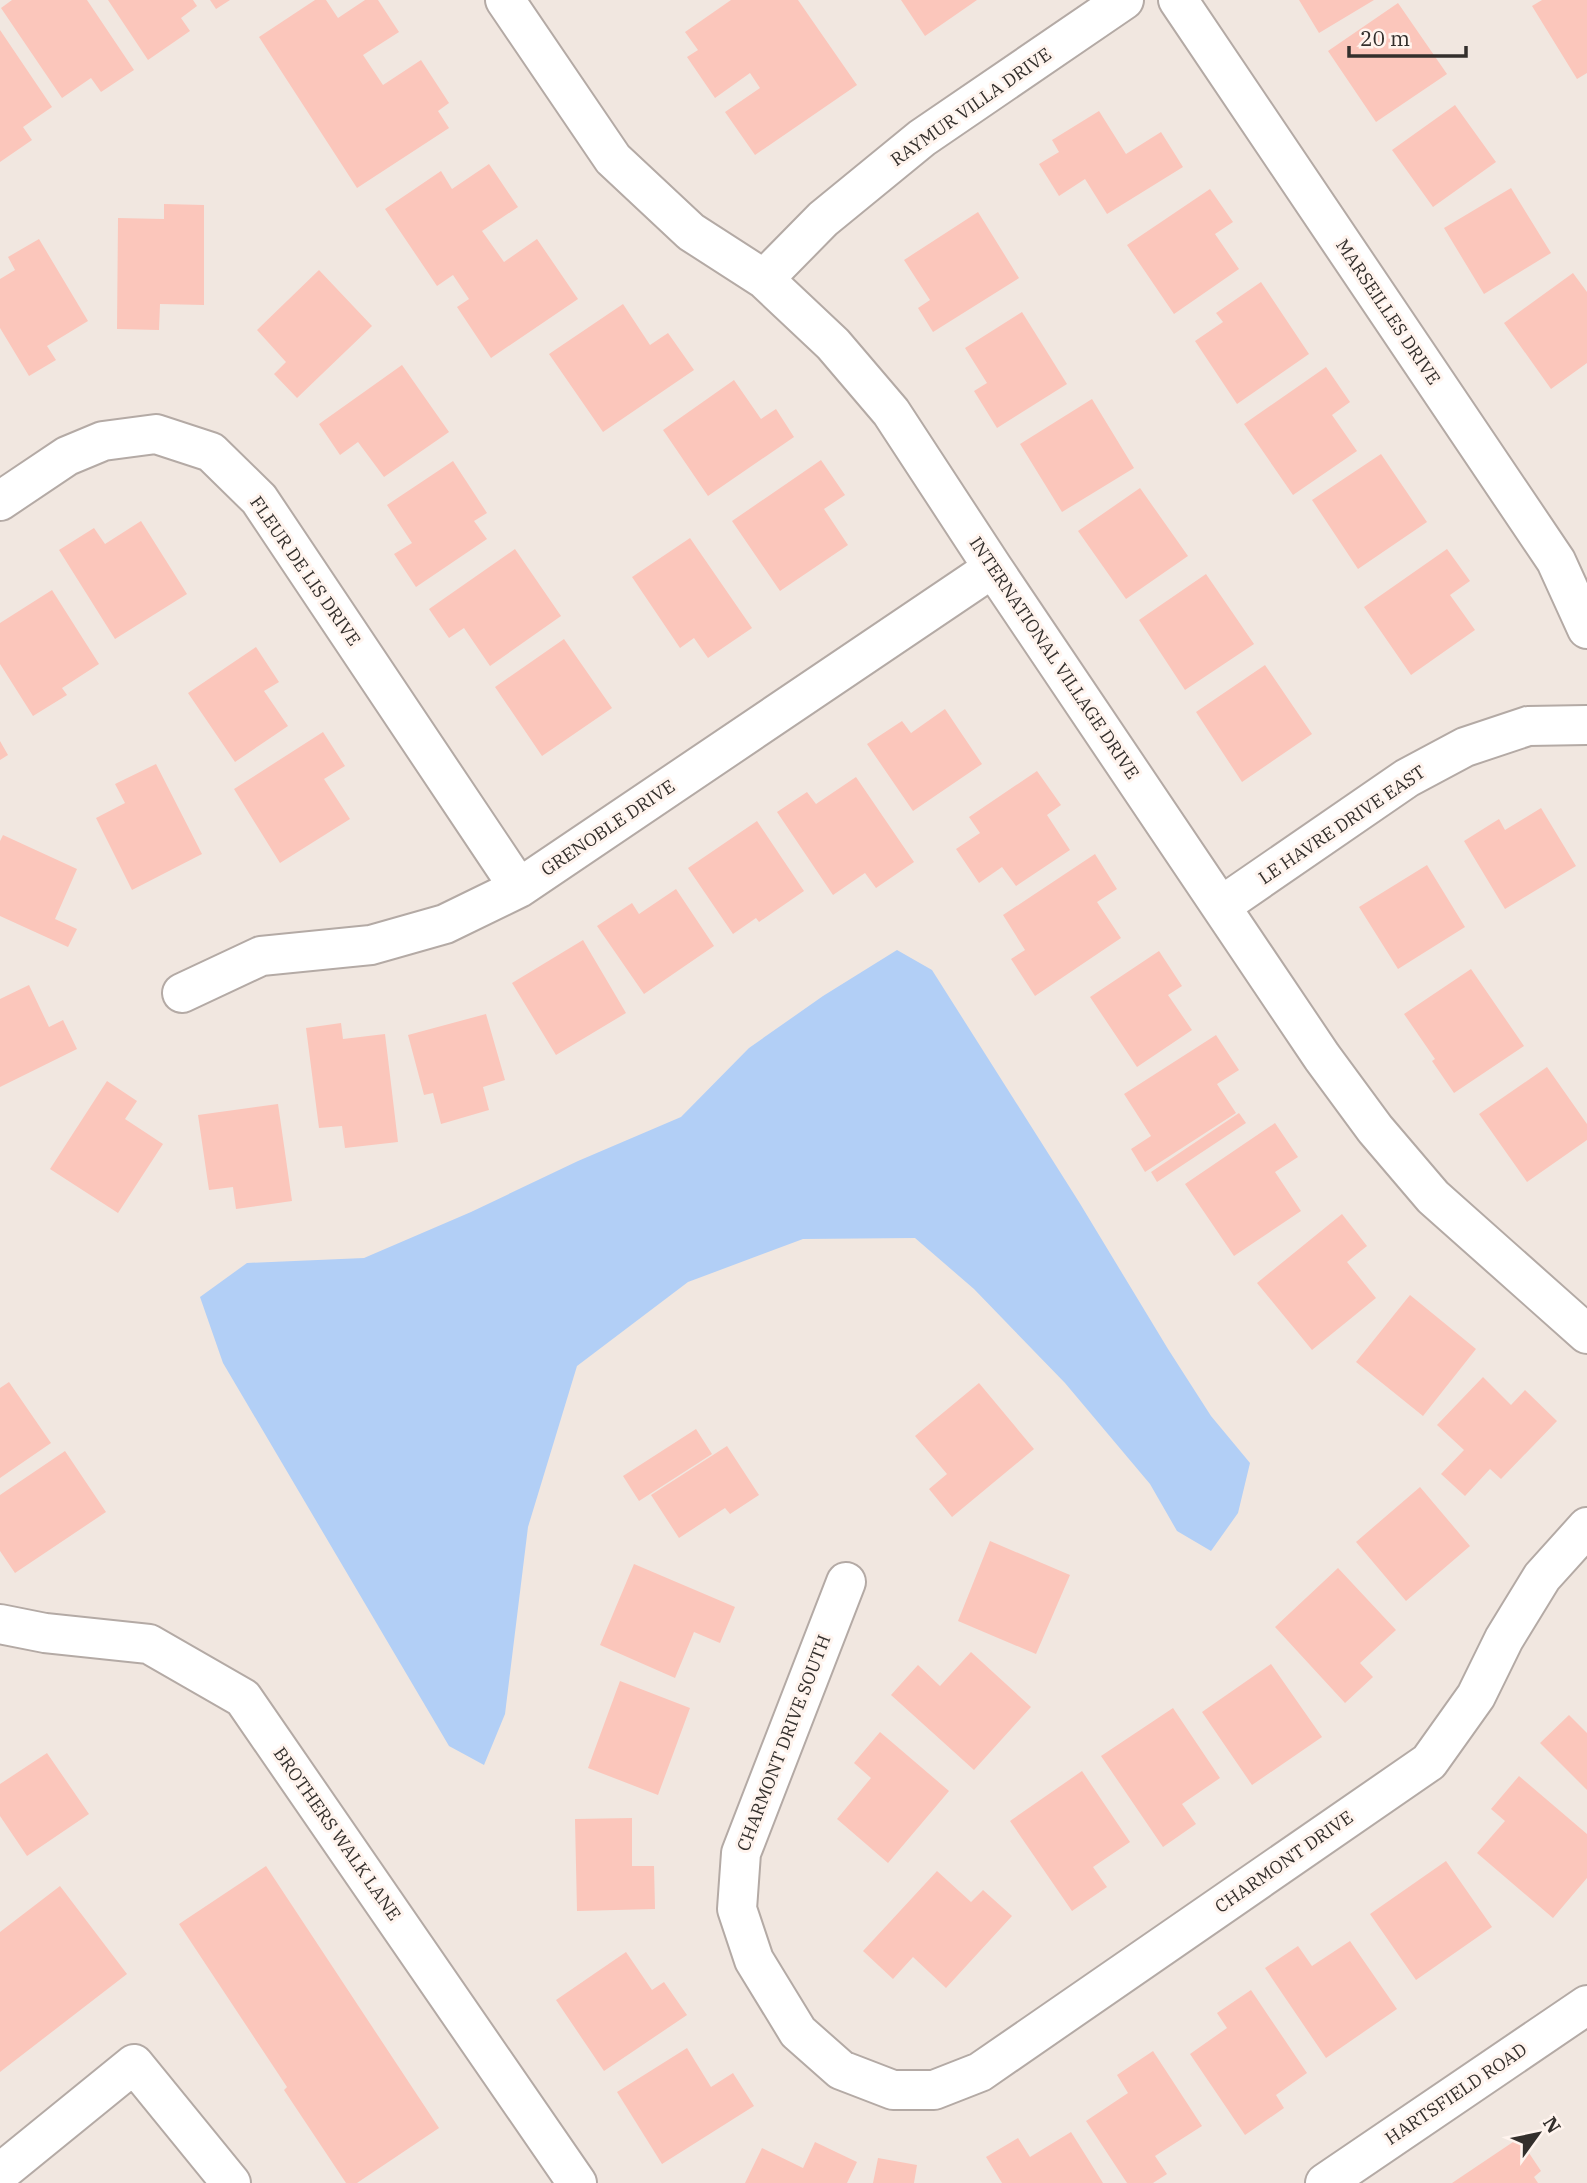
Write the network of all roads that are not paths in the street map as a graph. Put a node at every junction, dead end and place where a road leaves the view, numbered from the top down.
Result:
1 (505, 0) edge
2 (1124, 0) edge
3 (1178, 0) edge
4 (764, 279) junction
5 (0, 501) edge
6 (993, 568) junction
7 (1587, 629) edge
8 (1587, 725) edge
9 (519, 888) junction
10 (1221, 906) junction
11 (183, 993) dead end
12 (1587, 1334) edge
13 (1587, 1527) edge
14 (846, 1582) dead end
15 (0, 1624) edge
16 (1587, 2005) edge
17 (893, 2090) joint
18 (0, 2173) edge
19 (231, 2183) edge
20 (577, 2183) edge
21 (1325, 2183) edge

1 - 4 street, INTERNATIONAL VILLAGE DRIVE
2 - 4 street, RAYMUR VILLA DRIVE
3 - 7 street, MARSEILLES DRIVE
4 - 6 street, INTERNATIONAL VILLAGE DRIVE
5 - 9 street, FLEUR DE LIS DRIVE
6 - 9 street, GRENOBLE DRIVE
6 - 10 street, INTERNATIONAL VILLAGE DRIVE
8 - 10 street, LE HAVRE DRIVE EAST
9 - 11 street, GRENOBLE DRIVE
10 - 12 street, INTERNATIONAL VILLAGE DRIVE
13 - 17 street, CHARMONT DRIVE
14 - 17 street, CHARMONT DRIVE SOUTH
15 - 20 street, BROTHERS WALK LANE
16 - 21 street, HARTSFIELD ROAD
18 - 19 street

